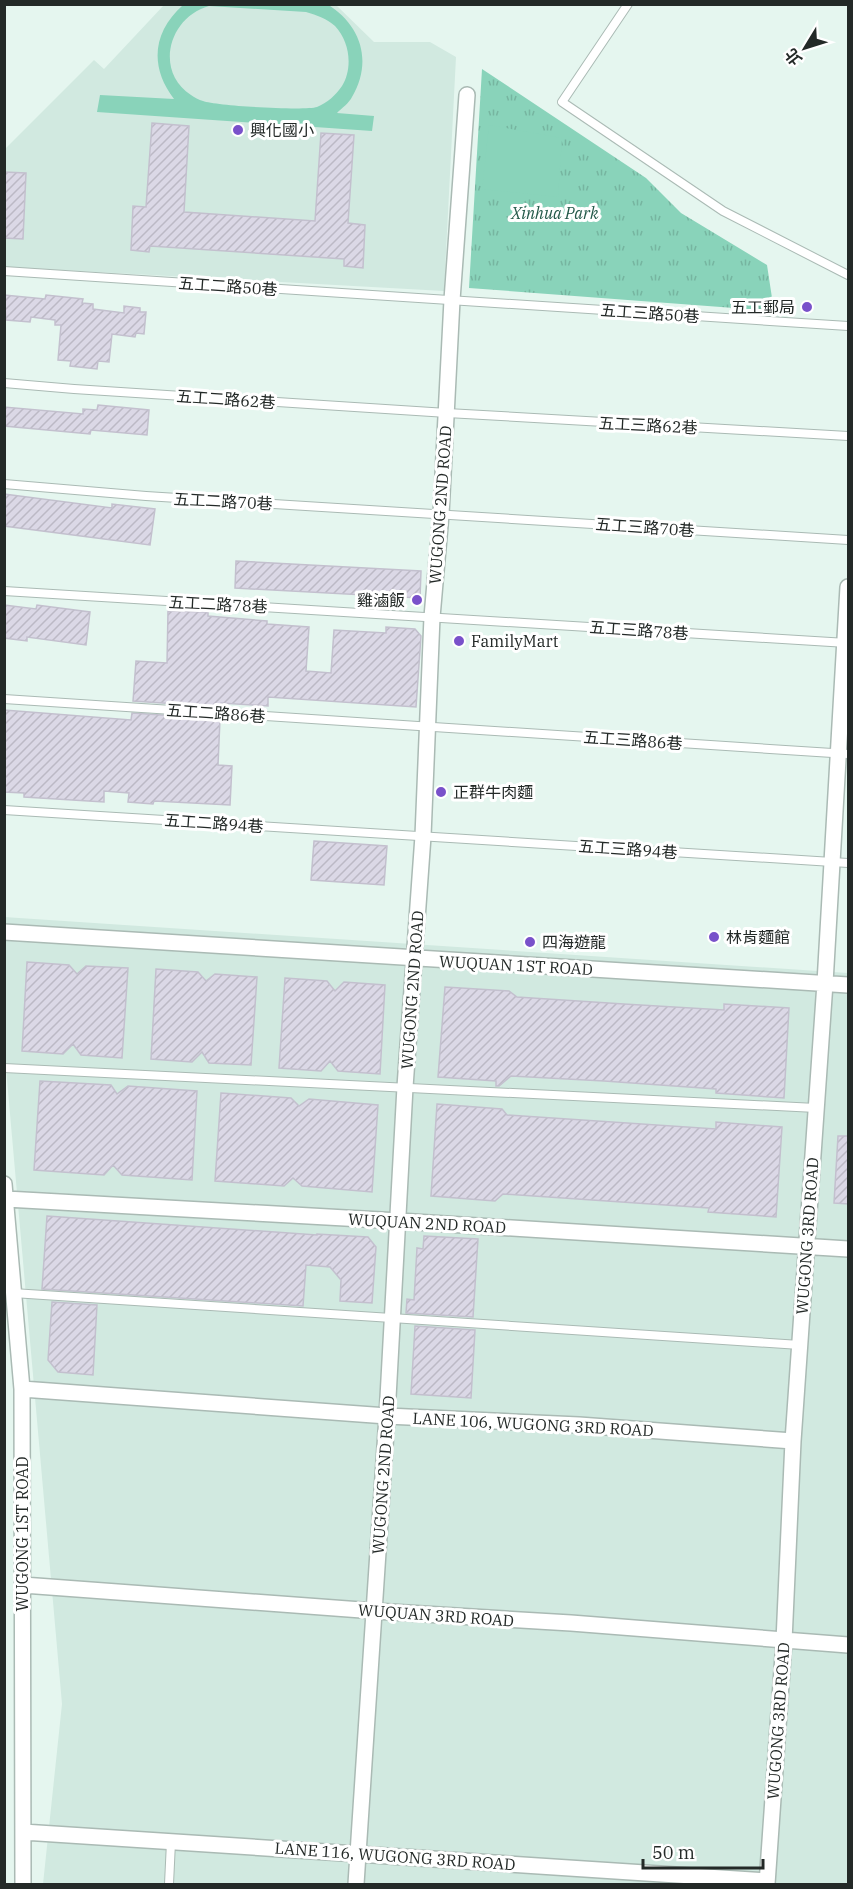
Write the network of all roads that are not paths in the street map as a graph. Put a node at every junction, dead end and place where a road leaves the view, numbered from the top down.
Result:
1 (628, 4) edge
2 (467, 95) dead end
3 (4, 271) edge
4 (849, 275) edge
5 (452, 300) junction
6 (849, 326) edge
7 (4, 383) edge
8 (447, 413) junction
9 (849, 436) edge
10 (4, 484) edge
11 (441, 514) junction
12 (849, 540) edge
13 (849, 587) edge
14 (4, 591) edge
15 (432, 617) junction
16 (847, 643) edge
17 (4, 699) edge
18 (428, 728) junction
19 (843, 753) edge
20 (4, 810) edge
21 (423, 836) junction
22 (832, 862) junction
23 (849, 863) edge
24 (4, 933) edge
25 (415, 959) junction
26 (825, 983) junction
27 (849, 985) edge
28 (4, 1068) edge
29 (405, 1087) junction
30 (816, 1108) junction
31 (5, 1191) edge
32 (399, 1221) junction
33 (807, 1246) junction
34 (849, 1249) edge
35 (14, 1293) junction
36 (393, 1318) junction
37 (800, 1345) junction
38 (22, 1389) junction
39 (387, 1416) junction
40 (793, 1441) junction
41 (23, 1585) junction
42 (375, 1611) junction
43 (784, 1641) junction
44 (849, 1645) edge
45 (23, 1832) junction
46 (171, 1842) junction
47 (357, 1854) junction
48 (767, 1883) edge
49 (23, 1884) edge
50 (169, 1884) edge
51 (356, 1884) edge

1 - 4 lane
2 - 5 street, WUGONG 2ND ROAD
3 - 5 lane, 五工二路50巷
5 - 6 lane, 五工三路50巷
5 - 8 street, WUGONG 2ND ROAD
7 - 8 lane, 五工二路62巷
8 - 9 lane, 五工三路62巷
8 - 11 street, WUGONG 2ND ROAD
10 - 11 lane, 五工二路70巷
11 - 12 lane, 五工三路70巷
11 - 15 street, WUGONG 2ND ROAD
13 - 16 street, WUGONG 3RD ROAD
14 - 15 lane, 五工二路78巷
15 - 16 lane, 五工三路78巷
15 - 18 street, WUGONG 2ND ROAD
16 - 19 street, WUGONG 3RD ROAD
17 - 18 lane, 五工二路86巷
18 - 19 lane, 五工三路86巷
18 - 21 street, WUGONG 2ND ROAD
19 - 22 street, WUGONG 3RD ROAD
20 - 21 lane, 五工二路94巷
21 - 22 lane, 五工三路94巷
21 - 25 street, WUGONG 2ND ROAD
22 - 23 lane, 五工三路94巷
22 - 26 street, WUGONG 3RD ROAD
24 - 25 street, WUQUAN 1ST ROAD
25 - 26 street, WUQUAN 1ST ROAD
25 - 29 street, WUGONG 2ND ROAD
26 - 27 street, WUQUAN 1ST ROAD
26 - 30 street, WUGONG 3RD ROAD
28 - 29 lane
29 - 30 lane
29 - 32 street, WUGONG 2ND ROAD
30 - 33 street, WUGONG 3RD ROAD
31 - 32 street, WUQUAN 2ND ROAD
31 - 35 street, WUGONG 1ST ROAD
32 - 33 street, WUQUAN 2ND ROAD
32 - 36 street, WUGONG 2ND ROAD
33 - 34 street, WUQUAN 2ND ROAD
33 - 37 street, WUGONG 3RD ROAD
35 - 36 lane
35 - 38 street, WUGONG 1ST ROAD
36 - 37 lane
36 - 39 street, WUGONG 2ND ROAD
37 - 40 street, WUGONG 3RD ROAD
38 - 39 street, LANE 106, WUGONG 3RD ROAD
38 - 41 street, WUGONG 1ST ROAD
39 - 40 street, LANE 106, WUGONG 3RD ROAD
39 - 42 street, WUGONG 2ND ROAD
40 - 43 street, WUGONG 3RD ROAD
41 - 42 street, WUQUAN 3RD ROAD
41 - 45 street, WUGONG 1ST ROAD
42 - 43 street, WUQUAN 3RD ROAD
42 - 47 street, WUGONG 2ND ROAD
43 - 44 street, WUQUAN 3RD ROAD
43 - 48 street, WUGONG 3RD ROAD
45 - 46 street, LANE 116, WUGONG 3RD ROAD
45 - 49 street, WUGONG 1ST ROAD
46 - 47 street, LANE 116, WUGONG 3RD ROAD
46 - 50 lane
47 - 48 street, LANE 116, WUGONG 3RD ROAD
47 - 51 street, WUGONG 2ND ROAD

